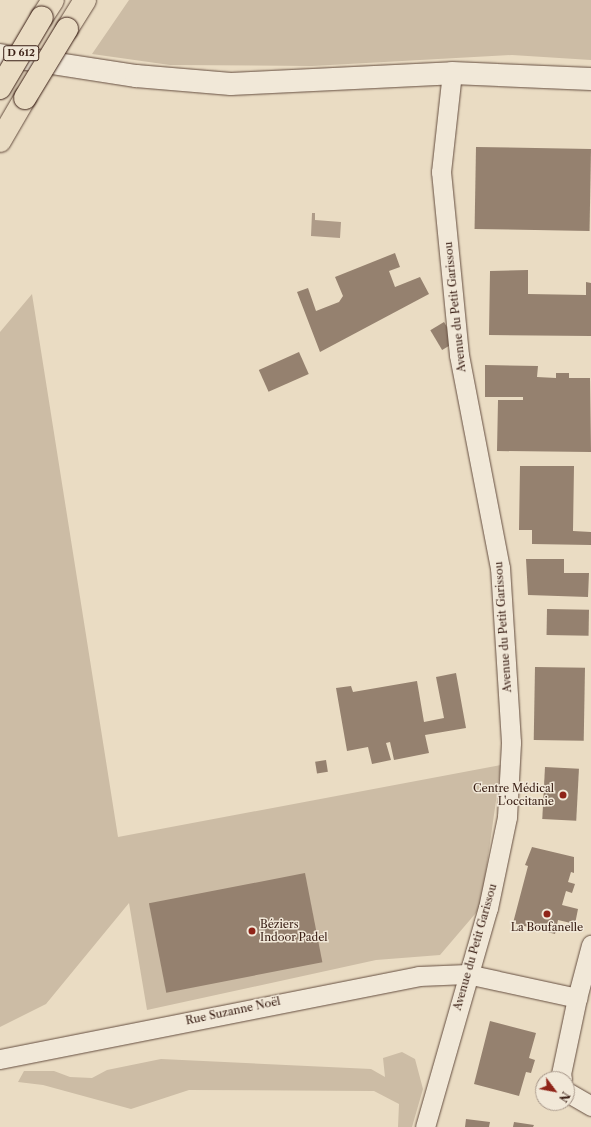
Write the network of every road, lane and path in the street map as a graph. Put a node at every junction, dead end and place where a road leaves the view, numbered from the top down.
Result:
1 (85, 0) edge
2 (48, 9) edge
3 (0, 55) edge
4 (452, 74) junction
5 (591, 79) edge
6 (0, 88) edge
7 (0, 142) edge
8 (591, 945) edge
9 (467, 974) junction
10 (577, 998) junction
11 (0, 1059) edge
12 (562, 1071) edge
13 (575, 1097) edge
14 (591, 1106) edge
15 (425, 1127) edge

1 - 7 highway, D 612, bridge
2 - 6 highway, D 612, bridge
3 - 4 street
4 - 5 street
4 - 9 street, Avenue du Petit Garissou
8 - 10 street
9 - 10 street, Rue Suzanne Noël
9 - 11 street, Rue Suzanne Noël
9 - 15 street, Avenue du Petit Garissou
10 - 12 street
13 - 14 street

